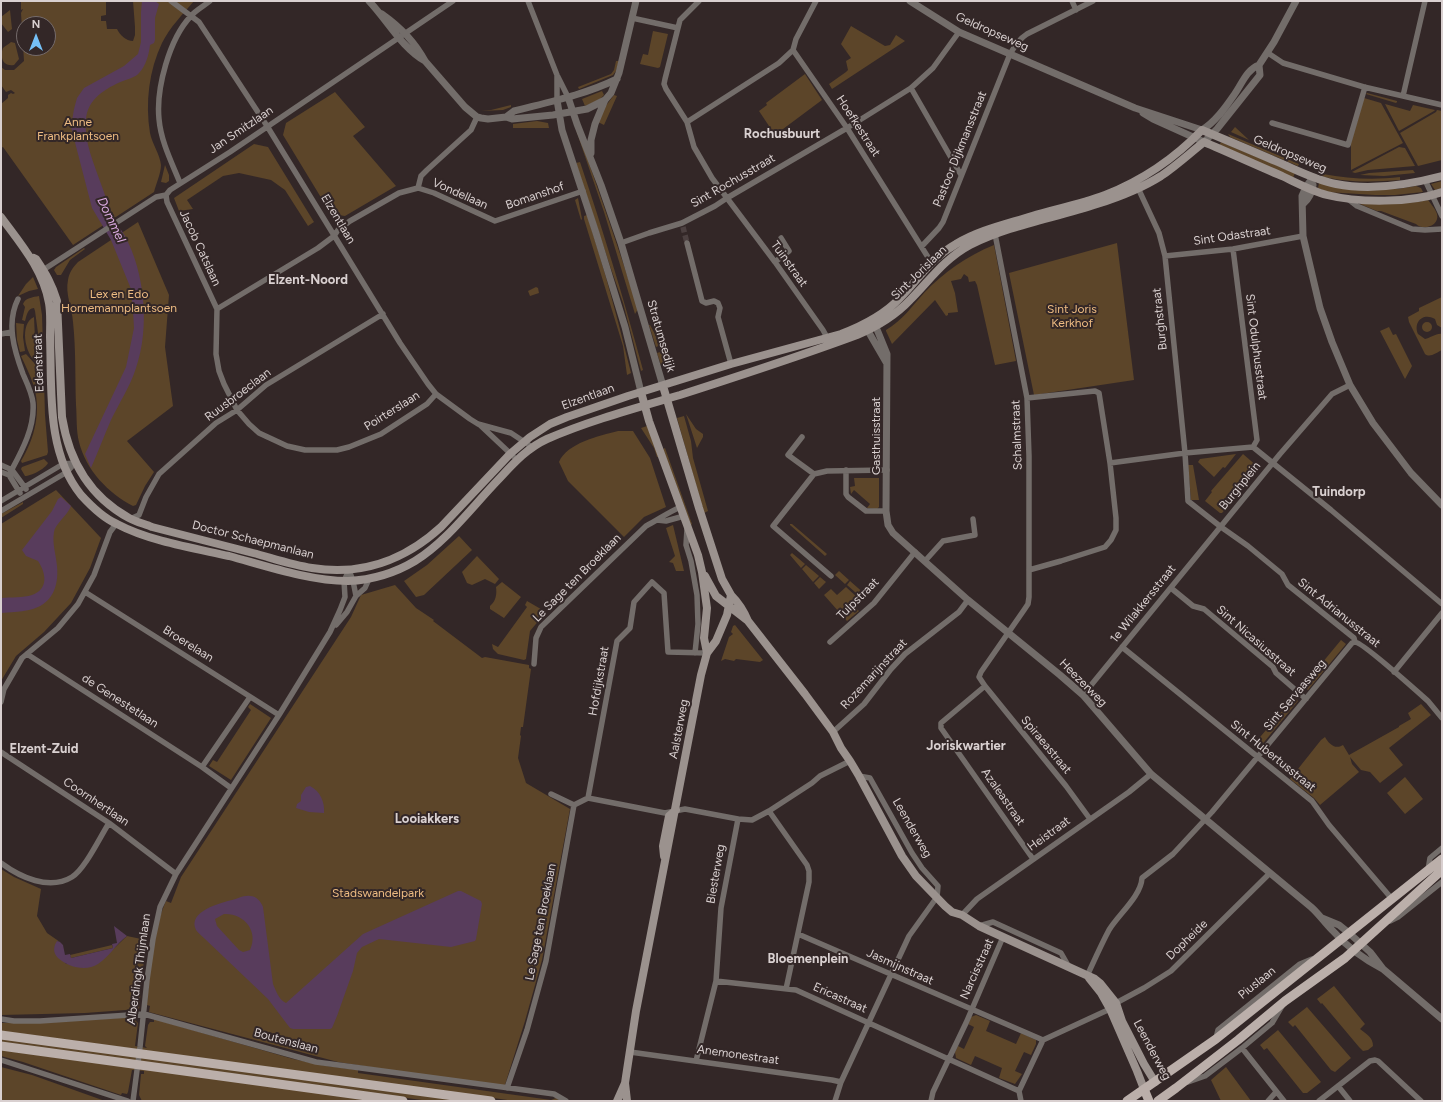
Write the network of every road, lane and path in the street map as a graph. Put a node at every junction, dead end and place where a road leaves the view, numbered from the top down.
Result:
1 (171, 1) edge
2 (210, 1) edge
3 (370, 1) edge
4 (453, 1) edge
5 (528, 1) edge
6 (636, 1) edge
7 (698, 1) edge
8 (816, 1) edge
9 (910, 1) edge
10 (1072, 1) edge
11 (1093, 1) edge
12 (1296, 1) edge
13 (1424, 1) edge
14 (1076, 10) junction
15 (191, 15) junction
16 (632, 18) junction
17 (678, 28) junction
18 (959, 32) junction
19 (400, 37) junction
20 (793, 50) junction
21 (1268, 53) junction
22 (1010, 54) junction
23 (1259, 65) junction
24 (557, 75) junction
25 (617, 79) junction
26 (1365, 87) junction
27 (911, 88) junction
28 (1403, 96) junction
29 (568, 97) junction
30 (557, 100) junction
31 (605, 100) junction
32 (1442, 105) edge
33 (1135, 108) junction
34 (572, 112) junction
35 (559, 114) junction
36 (477, 117) junction
37 (506, 117) junction
38 (687, 122) junction
39 (1272, 123) dead end
40 (267, 126) junction
41 (847, 128) junction
42 (1202, 130) junction
43 (1212, 134) junction
44 (1195, 138) junction
45 (1204, 142) junction
46 (591, 157) junction
47 (961, 174) junction
48 (1442, 176) edge
49 (1313, 177) junction
50 (1425, 180) junction
51 (180, 183) junction
52 (418, 188) junction
53 (1138, 188) junction
54 (1309, 188) junction
55 (583, 191) junction
56 (1442, 192) edge
57 (166, 195) junction
58 (1432, 196) junction
59 (727, 198) junction
60 (1348, 199) junction
61 (1442, 216) edge
62 (1, 217) edge
63 (495, 221) joint
64 (1442, 229) edge
65 (995, 234) junction
66 (334, 236) junction
67 (1303, 236) junction
68 (781, 238) dead end
69 (687, 242) tunnel mouth
70 (621, 243) junction
71 (922, 246) junction
72 (1233, 249) junction
73 (1165, 256) junction
74 (775, 262) junction
75 (931, 262) junction
76 (41, 272) junction
77 (18, 299) dead end
78 (217, 309) junction
79 (383, 314) junction
80 (871, 326) junction
81 (12, 332) junction
82 (1, 334) edge
83 (829, 341) junction
84 (731, 364) junction
85 (1350, 385) junction
86 (663, 386) junction
87 (641, 392) junction
88 (436, 394) junction
89 (1027, 398) junction
90 (666, 399) junction
91 (645, 405) junction
92 (237, 410) junction
93 (478, 424) junction
94 (802, 437) dead end
95 (524, 442) junction
96 (1253, 446) junction
97 (532, 447) junction
98 (1185, 453) junction
99 (510, 454) junction
100 (517, 460) junction
101 (75, 463) junction
102 (1110, 463) junction
103 (1273, 464) junction
104 (1, 465) edge
105 (65, 468) junction
106 (846, 470) junction
107 (887, 470) junction
108 (1, 472) edge
109 (10, 473) junction
110 (814, 474) junction
111 (25, 486) junction
112 (18, 490) junction
113 (31, 493) junction
114 (22, 498) junction
115 (1, 501) edge
116 (1442, 505) edge
117 (681, 508) junction
118 (1, 511) edge
119 (886, 511) junction
120 (684, 516) junction
121 (130, 519) junction
122 (973, 519) dead end
123 (657, 520) junction
124 (116, 524) junction
125 (687, 525) junction
126 (1221, 527) junction
127 (915, 552) junction
128 (925, 561) junction
129 (349, 570) junction
130 (1029, 570) junction
131 (702, 572) junction
132 (831, 576) dead end
133 (369, 578) junction
134 (349, 581) junction
135 (1171, 588) junction
136 (85, 592) junction
137 (731, 595) junction
138 (356, 596) junction
139 (968, 600) junction
140 (1442, 604) edge
141 (729, 606) junction
142 (1442, 613) edge
143 (748, 621) junction
144 (330, 632) junction
145 (1008, 632) junction
146 (830, 642) dead end
147 (1355, 642) junction
148 (1122, 647) junction
149 (695, 653) junction
150 (707, 653) junction
151 (27, 654) junction
152 (534, 664) dead end
153 (1394, 672) junction
154 (985, 686) junction
155 (1083, 695) junction
156 (250, 697) junction
157 (1306, 699) junction
158 (1, 702) edge
159 (279, 715) junction
160 (1442, 718) edge
161 (835, 735) junction
162 (1, 752) edge
163 (849, 758) junction
164 (1257, 758) junction
165 (202, 767) junction
166 (1151, 774) junction
167 (859, 776) junction
168 (231, 788) junction
169 (552, 794) dead end
170 (588, 798) junction
171 (574, 805) junction
172 (676, 810) junction
173 (769, 811) junction
174 (1205, 818) junction
175 (738, 819) junction
176 (1090, 819) junction
177 (108, 823) junction
178 (1442, 848) edge
179 (1034, 859) junction
180 (1442, 859) edge
181 (1, 863) edge
182 (1442, 870) edge
183 (1427, 871) junction
184 (1270, 873) junction
185 (176, 874) junction
186 (1441, 885) edge
187 (937, 897) junction
188 (1392, 899) junction
189 (962, 915) junction
190 (1322, 917) junction
191 (979, 926) junction
192 (1381, 926) junction
193 (1349, 933) junction
194 (798, 934) junction
195 (1003, 937) junction
196 (1341, 939) junction
197 (1361, 944) junction
198 (1353, 951) junction
199 (1070, 968) junction
200 (1383, 969) junction
201 (891, 975) junction
202 (1087, 976) junction
203 (716, 981) junction
204 (786, 989) junction
205 (1285, 1001) junction
206 (1113, 1006) junction
207 (971, 1010) junction
208 (144, 1014) junction
209 (1, 1019) edge
210 (1442, 1019) edge
211 (870, 1024) junction
212 (1, 1035) edge
213 (1043, 1040) junction
214 (1, 1046) edge
215 (1242, 1048) junction
216 (630, 1052) junction
217 (948, 1059) junction
218 (1, 1060) edge
219 (696, 1061) junction
220 (841, 1082) junction
221 (1155, 1082) junction
222 (625, 1083) junction
223 (1184, 1083) junction
224 (1338, 1086) junction
225 (507, 1088) junction
226 (1144, 1089) junction
227 (1018, 1091) junction
228 (1276, 1092) junction
229 (1162, 1100) edge
230 (128, 1101) edge
231 (133, 1101) edge
232 (402, 1101) edge
233 (491, 1101) edge
234 (566, 1101) edge
235 (617, 1101) edge
236 (627, 1101) edge
237 (835, 1101) edge
238 (931, 1101) edge
239 (1021, 1101) edge
240 (1127, 1101) edge
241 (1149, 1101) edge
242 (1268, 1101) edge
243 (1284, 1101) edge
244 (1319, 1101) edge
245 (1350, 1101) edge
246 (1421, 1101) edge

1 - 15 street, Elzentlaan
2 - 15 street
3 - 19 street
4 - 19 street, Jan Smitzlaan
5 - 24 street, Stratumsedijk
6 - 16 street
7 - 17 street, Tuinstraat
8 - 20 street
9 - 18 street, Geldropseweg
10 - 14 street
11 - 14 street, Pastoor Dijkmansstraat
12 - 21 street
13 - 28 street
14 - 22 street, Pastoor Dijkmansstraat
15 - 40 street, Elzentlaan
15 - 51 street
16 - 17 street
16 - 25 street
17 - 38 street, Tuinstraat
18 - 22 street, Geldropseweg
18 - 27 street, Sint Rochusstraat
19 - 36 street
19 - 40 street, Jan Smitzlaan
20 - 38 street
20 - 41 street, Hoefkestraat
21 - 23 street
21 - 26 street
22 - 33 street, Geldropseweg
22 - 47 street, Pastoor Dijkmansstraat
23 - 42 street
23 - 43 street
24 - 29 street, Stratumsedijk
24 - 30 street, Stratumsedijk
25 - 29 street
25 - 31 street
26 - 28 street
26 - 39 street, Geldropseweg
27 - 41 street, Sint Rochusstraat
27 - 47 street
28 - 32 street
29 - 30 street
29 - 34 street, Stratumsedijk
30 - 35 street, Stratumsedijk
30 - 37 street
31 - 34 street
31 - 46 street
33 - 42 street, Geldropseweg
33 - 44 street, Geldropseweg
34 - 35 street
34 - 46 street, Stratumsedijk
35 - 37 street
35 - 55 street, Stratumsedijk
36 - 37 street
36 - 52 street
38 - 59 street, Tuinstraat
40 - 51 street, Jan Smitzlaan
40 - 66 street, Elzentlaan
41 - 59 street, Sint Rochusstraat
41 - 71 street, Hoefkestraat
42 - 43 main road, Geldropseweg
42 - 44 main road, Sint Jorislaan
43 - 45 street
43 - 49 main road, Geldropseweg
44 - 45 street, Geldropseweg
44 - 75 main road, Sint Jorislaan
45 - 53 main road, Sint Jorislaan
45 - 54 main road, Geldropseweg
46 - 70 street, Stratumsedijk
47 - 71 street, Pastoor Dijkmansstraat
48 - 50 main road, Geldropseweg
49 - 50 main road, Geldropseweg
49 - 54 street
50 - 58 street
51 - 57 street, Jan Smitzlaan
52 - 63 street, Vondellaan
52 - 66 street, Vondellaan
53 - 65 main road, Sint Jorislaan
53 - 73 street, Burghstraat
54 - 60 main road, Geldropseweg
54 - 67 street
55 - 63 street, Bomanshof
55 - 87 street, Stratumsedijk
56 - 58 main road, Geldropseweg
57 - 76 street, Jan Smitzlaan
57 - 78 street, Jacob Catslaan
58 - 60 main road, Geldropseweg
58 - 61 street
59 - 70 street, Sint Rochusstraat
59 - 74 street, Tuinstraat
60 - 64 street, Geldropseweg
62 - 76 main road, Edenstraat
65 - 80 main road, Sint Jorislaan
65 - 89 street, Schalmstraat
66 - 78 street, Vondellaan
66 - 79 street, Elzentlaan
67 - 72 street, Sint Odastraat
67 - 85 street
68 - 74 street
69 - 84 street
70 - 86 street, Stratumsedijk
71 - 75 street, Hoefkestraat
72 - 73 street, Sint Odastraat
72 - 96 street, Sint Odulphusstraat
73 - 98 street, Burghstraat
74 - 83 street, Tuinstraat
75 - 80 main road, Sint Jorislaan
76 - 101 main road, Edenstraat
76 - 105 main road, Edenstraat
77 - 81 street
78 - 92 street, Poirterslaan
79 - 88 street, Elzentlaan
79 - 92 street, Ruusbroeclaan
80 - 83 main road, Sint Jorislaan
80 - 107 street, Gasthuisstraat
81 - 82 street
81 - 109 street
83 - 84 main road, Sint Jorislaan
83 - 90 main road, Sint Jorislaan
84 - 86 main road, Sint Jorislaan
85 - 103 street
85 - 116 street
86 - 87 main road, Elzentlaan
86 - 90 main road, Stratumsedijk
87 - 91 main road, Stratumsedijk
87 - 95 main road, Elzentlaan
88 - 92 street, Poirterslaan
88 - 93 street, Elzentlaan
89 - 102 street
89 - 130 street, Schalmstraat
90 - 91 main road, Sint Jorislaan
90 - 137 main road, Stratumsedijk
91 - 97 main road
91 - 117 main road, Stratumsedijk
92 - 121 street, Ruusbroeclaan
93 - 95 street, Elzentlaan
93 - 99 street, Elzentlaan
94 - 110 street
95 - 97 street, Elzentlaan
95 - 99 main road, Doctor Schaepmanlaan
96 - 98 street, Burghplein
96 - 103 street, Burghplein
97 - 100 main road
98 - 102 street
98 - 126 street, Burghplein
99 - 100 street, Elzentlaan
99 - 129 main road, Doctor Schaepmanlaan
100 - 133 main road, Doctor Schaepmanlaan
101 - 105 street
101 - 121 main road, Doctor Schaepmanlaan
102 - 130 street
103 - 126 street, Burghplein
103 - 140 street
104 - 109 street
105 - 111 street
105 - 113 street
105 - 124 main road, Doctor Schaepmanlaan
106 - 107 street
106 - 110 street
106 - 119 street
107 - 119 street, Gasthuisstraat
108 - 109 street
109 - 111 street
109 - 112 street
110 - 132 street
111 - 112 street
111 - 113 street
112 - 114 street
112 - 115 street
113 - 114 street
114 - 118 street
117 - 120 main road, Stratumsedijk
117 - 123 street, Le Sage ten Broeklaan
119 - 127 street, Heezerweg
120 - 123 street, Le Sage ten Broeklaan
120 - 125 main road, Stratumsedijk
121 - 129 main road, Doctor Schaepmanlaan
122 - 128 street
123 - 152 street, Le Sage ten Broeklaan
124 - 134 main road, Doctor Schaepmanlaan
124 - 136 street
125 - 131 main road, Stratumsedijk
125 - 149 street
126 - 135 street, 1e Wilakkersstraat
126 - 147 street, Sint Adrianusstraat
127 - 128 street, Heezerweg
127 - 146 street, Tulpstraat
128 - 139 street, Heezerweg
129 - 134 street, Alberdingk Thijmlaan
130 - 145 street, Schalmstraat
131 - 141 main road, Leenderweg
131 - 150 main road, Aalsterweg
133 - 134 main road, Doctor Schaepmanlaan
133 - 138 street, Alberdingk Thijmlaan
134 - 138 street
134 - 144 street, Alberdingk Thijmlaan
135 - 148 street, 1e Wilakkersstraat
135 - 157 street, Sint Nicasiusstraat
136 - 151 street
136 - 156 street, Broerelaan
137 - 141 main road
137 - 143 main road, Leenderweg
138 - 144 street, Alberdingk Thijmlaan
139 - 145 street, Heezerweg
139 - 161 street, Rozemarijnstraat
141 - 143 main road, Leenderweg
141 - 150 main road, Aalsterweg
142 - 153 street
143 - 161 main road, Leenderweg
144 - 159 street, Alberdingk Thijmlaan
145 - 154 street, Schalmstraat
145 - 155 street, Heezerweg
147 - 153 street, Sint Adrianusstraat
147 - 157 street, Sint Servaasweg
148 - 155 street, 1e Wilakkersstraat
148 - 164 street, Sint Hubertusstraat
149 - 150 street
149 - 170 street, Hofdijkstraat
150 - 172 main road, Aalsterweg
151 - 158 street
151 - 165 street, de Genestetlaan
153 - 160 street, Sint Adrianusstraat
154 - 176 street, Spiraeastraat
154 - 179 street, Azaleastraat
155 - 166 street, Heezerweg
156 - 159 street, Broerelaan
156 - 165 street
157 - 164 street, Sint Servaasweg
159 - 168 street, Alberdingk Thijmlaan
161 - 163 main road, Leenderweg
162 - 177 street, Coornhertlaan
163 - 167 main road, Leenderweg
163 - 173 street
164 - 174 street, Sint Servaasweg
164 - 188 street, Sint Hubertusstraat
165 - 168 street
166 - 174 street, Heezerweg
166 - 176 street, Heistraat
167 - 187 main road, Leenderweg
167 - 187 street, Leenderweg
168 - 185 street, Alberdingk Thijmlaan
169 - 171 street
170 - 171 street
170 - 172 street
171 - 225 street, Le Sage ten Broeklaan
172 - 175 street
172 - 216 main road, Aalsterweg
173 - 175 street
173 - 194 street
174 - 184 street, Heezerweg
174 - 202 street, Sint Servaasweg
175 - 203 street, Biesterweg
176 - 179 street, Heistraat
177 - 181 street
177 - 185 street, Coornhertlaan
178 - 183 street, Piuslaan
179 - 189 street, Heistraat
180 - 183 main road, Piuslaan
182 - 192 main road
183 - 188 main road, Piuslaan
184 - 190 street, Heezerweg
184 - 206 street, Dopheide
185 - 208 street, Alberdingk Thijmlaan
186 - 192 street
187 - 189 main road, Leenderweg
187 - 201 street
188 - 193 main road, Piuslaan
189 - 191 main road, Leenderweg
190 - 193 street, Heezerweg
190 - 196 street, Heezerweg
191 - 195 main road, Leenderweg
191 - 199 street, Leenderweg
192 - 197 main road
193 - 196 main road, Piuslaan
193 - 197 street, Heezerweg
194 - 201 street, Jasmijnstraat
194 - 204 street
195 - 199 main road, Leenderweg
195 - 207 street, Narcisstraat
196 - 198 street, Heezerweg
196 - 221 main road, Piuslaan
197 - 198 main road
197 - 200 street, Heezerweg
198 - 200 street, Heezerweg
198 - 205 main road
199 - 202 main road, Leenderweg
200 - 210 street, Heezerweg
201 - 207 street, Jasmijnstraat
201 - 211 street
202 - 206 main road, Leenderweg
203 - 204 street, Ericastraat
203 - 219 street, Biesterweg
204 - 211 street, Ericastraat
205 - 215 street
205 - 223 main road
206 - 213 street, Dopheide
206 - 221 main road, Leenderweg
206 - 226 main road, Leenderweg
207 - 213 street
207 - 217 street
208 - 209 street, Boutenslaan
208 - 225 street, Boutenslaan
208 - 231 street, Alberdingk Thijmlaan
211 - 217 street, Ericastraat
211 - 220 street
212 - 233 main road
213 - 227 street
214 - 232 main road
215 - 223 street
215 - 228 street
216 - 219 street, Anemonestraat
216 - 222 main road, Aalsterweg
217 - 227 street
217 - 238 street
218 - 230 street
219 - 220 street, Anemonestraat
220 - 237 street
221 - 226 main road, Piuslaan
221 - 229 main road, Leenderweg
222 - 235 main road, Aalsterweg
222 - 236 main road, Aalsterweg
223 - 229 main road
224 - 244 street
224 - 245 street
224 - 246 street
225 - 234 street, Boutenslaan
226 - 240 main road, Piuslaan
226 - 241 main road, Leenderweg
227 - 239 street
228 - 242 street
228 - 243 street

